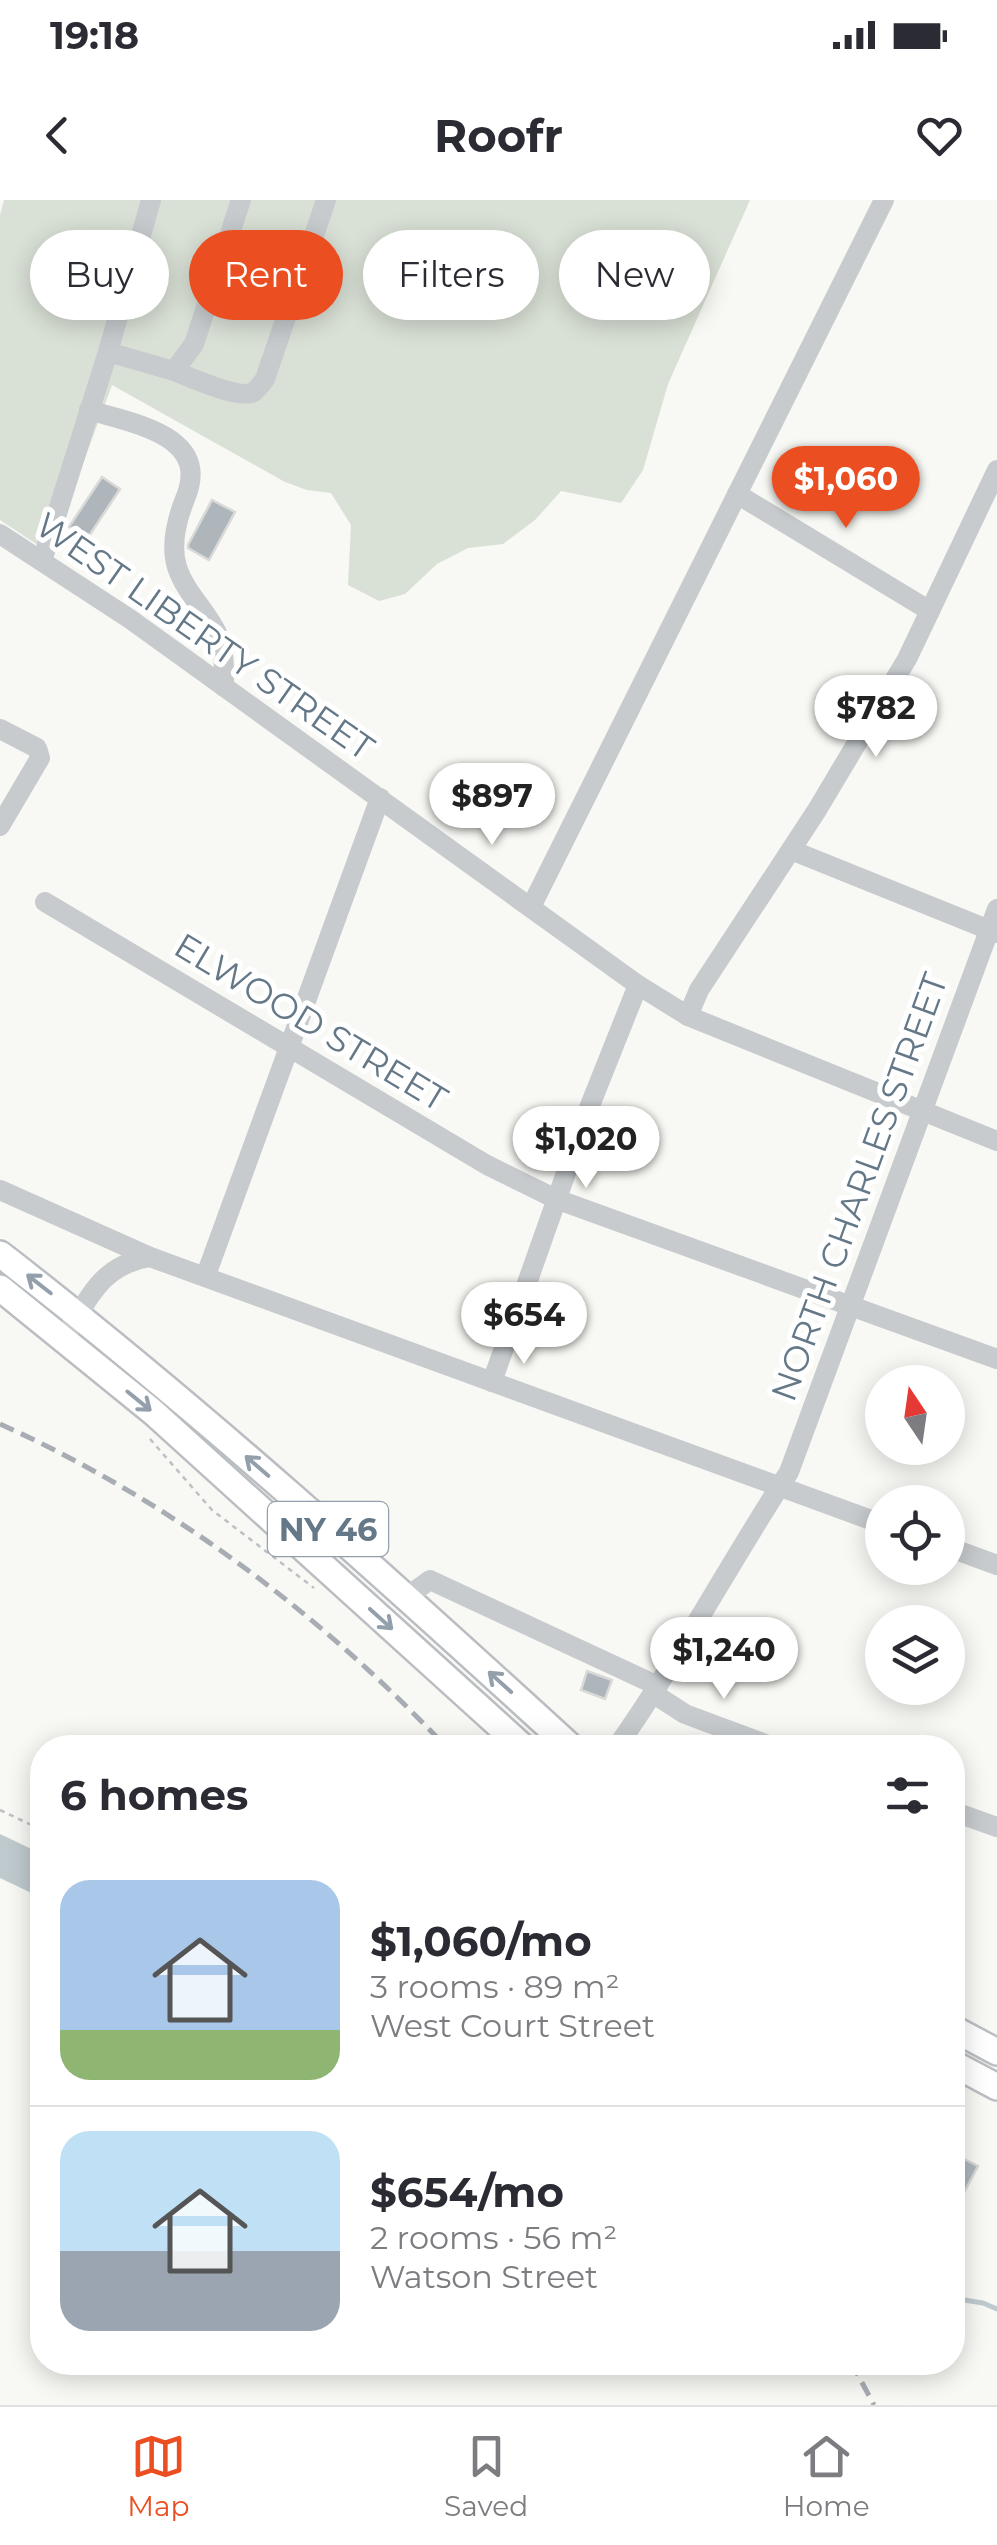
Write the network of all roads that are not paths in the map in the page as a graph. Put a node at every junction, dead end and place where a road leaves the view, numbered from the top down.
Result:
1 (151, 200) edge
2 (241, 200) edge
3 (326, 200) edge
4 (884, 200) edge
5 (108, 352) junction
6 (174, 371) junction
7 (89, 410) junction
8 (997, 470) edge
9 (737, 494) junction
10 (0, 534) edge
11 (42, 561) junction
12 (930, 610) junction
13 (224, 687) junction
14 (0, 729) edge
15 (380, 798) junction
16 (0, 826) edge
17 (791, 850) junction
18 (45, 902) dead end
19 (532, 907) junction
20 (997, 908) edge
21 (992, 932) edge
22 (638, 985) junction
23 (688, 1016) junction
24 (289, 1048) junction
25 (922, 1112) junction
26 (997, 1140) edge
27 (0, 1190) edge
28 (556, 1199) junction
29 (0, 1254) edge
30 (150, 1256) junction
31 (206, 1275) junction
32 (0, 1288) edge
33 (850, 1306) junction
34 (78, 1315) junction
35 (64, 1340) junction
36 (997, 1359) edge
37 (492, 1382) junction
38 (780, 1487) junction
39 (865, 1518) edge
40 (965, 1554) edge
41 (997, 1565) edge
42 (404, 1598) junction
43 (656, 1690) junction
44 (510, 1735) edge
45 (557, 1735) edge
46 (625, 1735) edge
47 (741, 1735) edge
48 (965, 1816) edge
49 (997, 1827) edge
50 (965, 2035) edge
51 (997, 2052) edge
52 (965, 2069) edge
53 (997, 2087) edge

1 - 5 street
2 - 6 street
3 - 6 street
4 - 9 street
5 - 6 street
5 - 7 street
7 - 11 street
7 - 13 street
8 - 12 street
9 - 12 street
9 - 19 street
10 - 11 street, WEST LIBERTY STREET
11 - 13 street, WEST LIBERTY STREET
12 - 17 street
13 - 15 street, WEST LIBERTY STREET
14 - 16 street
15 - 19 street, WEST LIBERTY STREET
15 - 24 street
17 - 21 street
17 - 23 street
18 - 24 street, ELWOOD STREET
19 - 22 street, WEST LIBERTY STREET
20 - 21 street, NORTH CHARLES STREET
21 - 25 street, NORTH CHARLES STREET
22 - 23 street, WEST LIBERTY STREET
22 - 28 street
23 - 25 street, WEST LIBERTY STREET
24 - 28 street, ELWOOD STREET
24 - 31 street
25 - 26 street, WEST LIBERTY STREET
25 - 33 street, NORTH CHARLES STREET
27 - 30 street
28 - 33 street, ELWOOD STREET
28 - 37 street
34 -> 29 main road, NY 46
30 - 31 street
30 - 34 street
31 - 37 street
32 - 35 main road, NY 46
33 - 36 street, ELWOOD STREET
33 - 38 street, NORTH CHARLES STREET
34 - 35 street
42 -> 34 main road, NY 46
35 -> 44 main road, NY 46
37 - 38 street
38 - 39 street
38 - 43 street, NORTH CHARLES STREET
40 - 41 street
42 - 43 street
45 -> 42 main road, NY 46
43 - 46 street, NORTH CHARLES STREET
43 - 47 street
48 - 49 street
50 - 51 main road
52 - 53 main road

